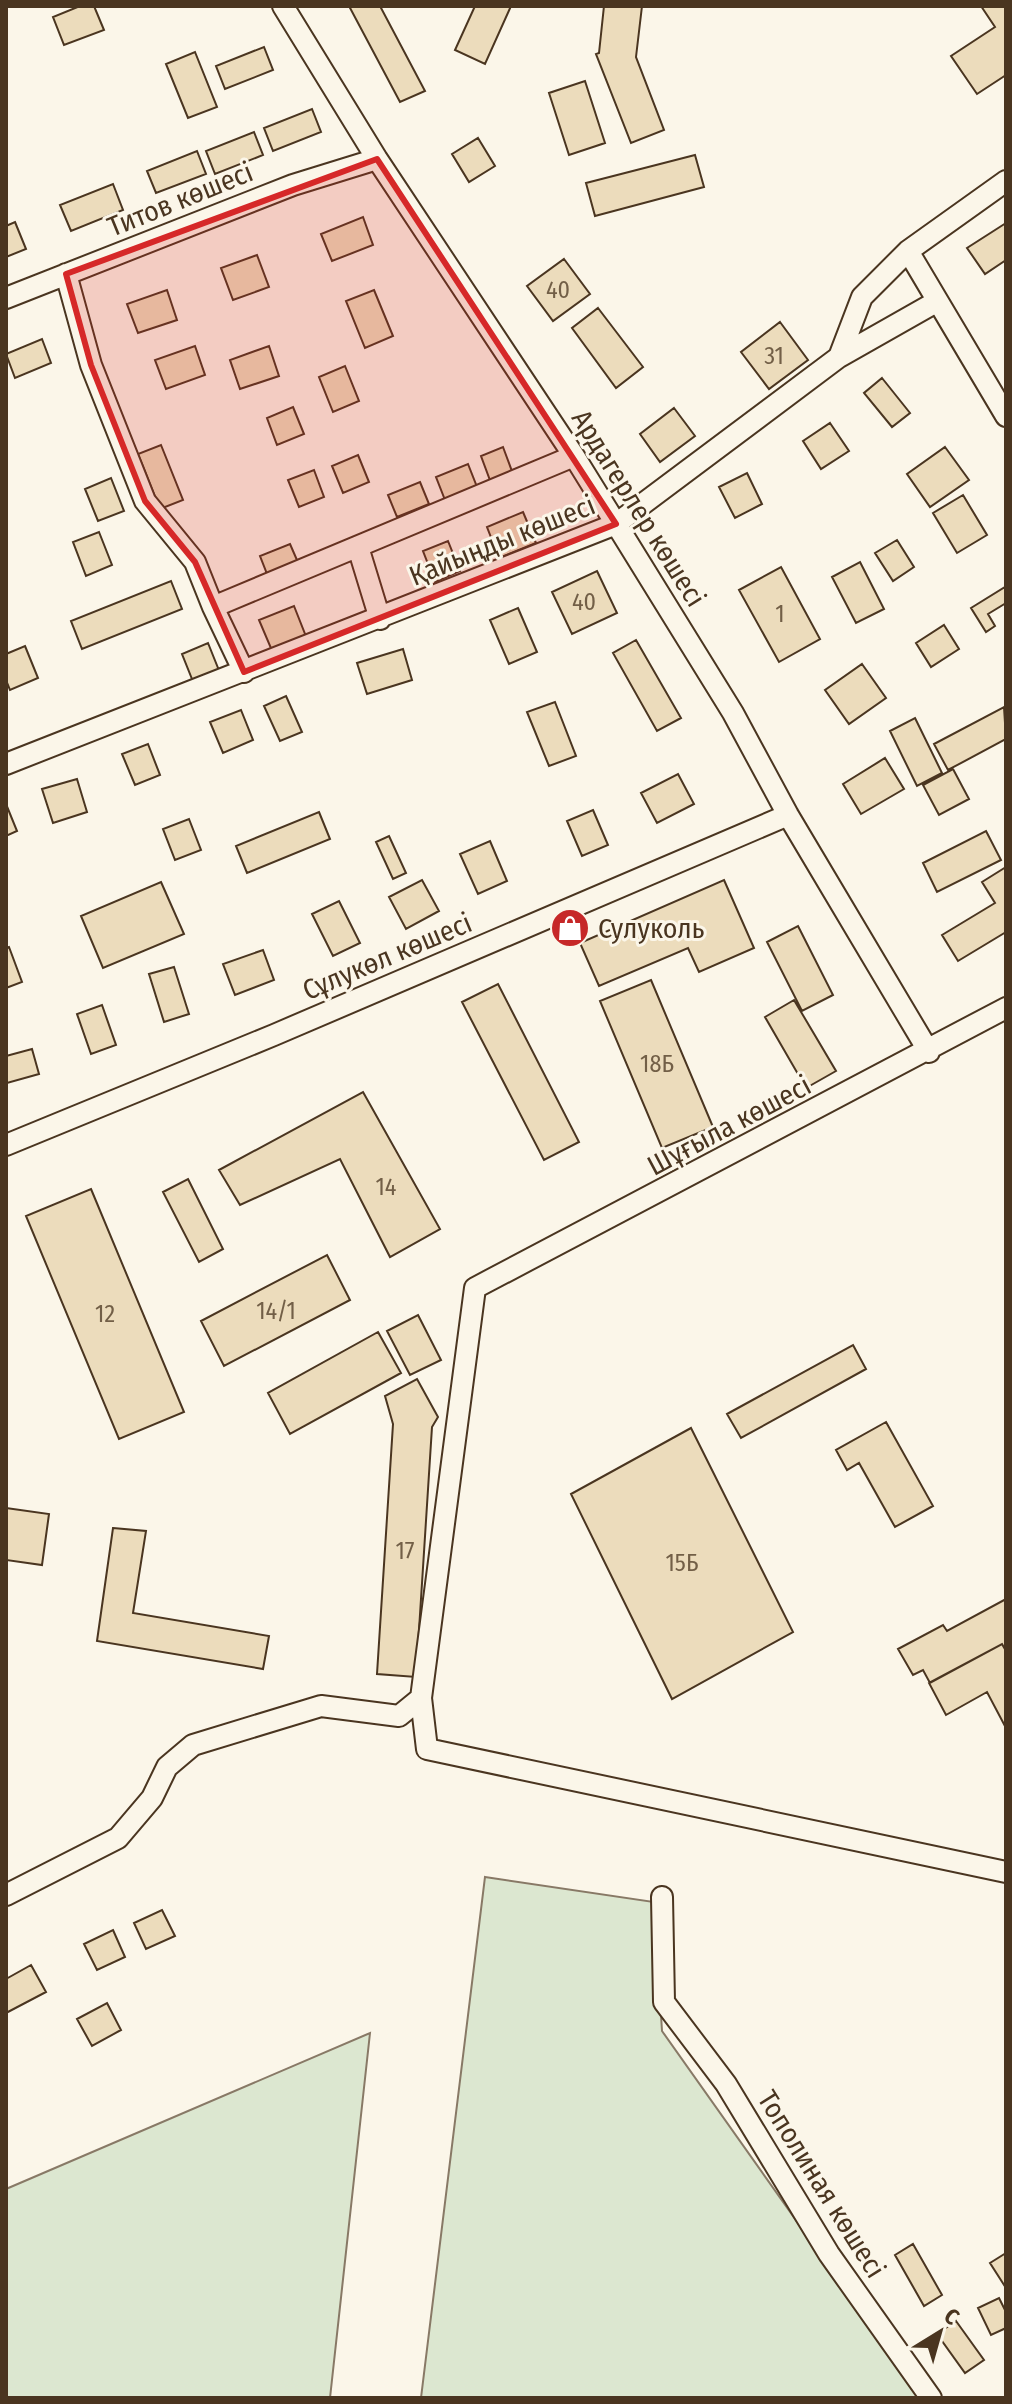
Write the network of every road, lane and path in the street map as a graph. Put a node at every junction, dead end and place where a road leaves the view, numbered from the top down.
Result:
1 (283, 6) edge
2 (377, 159) junction
3 (1006, 181) edge
4 (908, 251) junction
5 (66, 274) junction
6 (6, 298) edge
7 (936, 302) junction
8 (839, 357) junction
9 (1006, 416) edge
10 (574, 456) junction
11 (616, 524) junction
12 (358, 547) junction
13 (213, 607) junction
14 (380, 619) junction
15 (244, 672) junction
16 (6, 764) edge
17 (788, 815) junction
18 (1006, 1008) edge
19 (929, 1052) junction
20 (6, 1145) edge
21 (421, 1698) junction
22 (1006, 1872) edge
23 (6, 1895) edge
24 (662, 1897) dead end
25 (931, 2398) edge

1 - 2 street, Ардагерлер көшесі
2 - 5 street, Титов көшесі
2 - 10 street, Ардагерлер көшесі
3 - 4 street
4 - 7 street
4 - 8 street
5 - 6 street, Титов көшесі
5 - 13 street
7 - 8 street, Қайыңды көшесі
7 - 9 street
8 - 11 street, Қайыңды көшесі
10 - 11 street, Ардагерлер көшесі
10 - 12 street
11 - 14 street, Қайыңды көшесі
11 - 17 street, Ардагерлер көшесі
12 - 13 street
12 - 14 street
13 - 15 street
14 - 15 street, Қайыңды көшесі
15 - 16 street, Қайыңды көшесі
17 - 19 street, Ардагерлер көшесі
17 - 20 street, Сұлукөл көшесі
18 - 19 street, Шұғыла көшесі
19 - 21 street, Шұғыла көшесі
21 - 22 street
21 - 23 street
24 - 25 street, Тополиная көшесі

